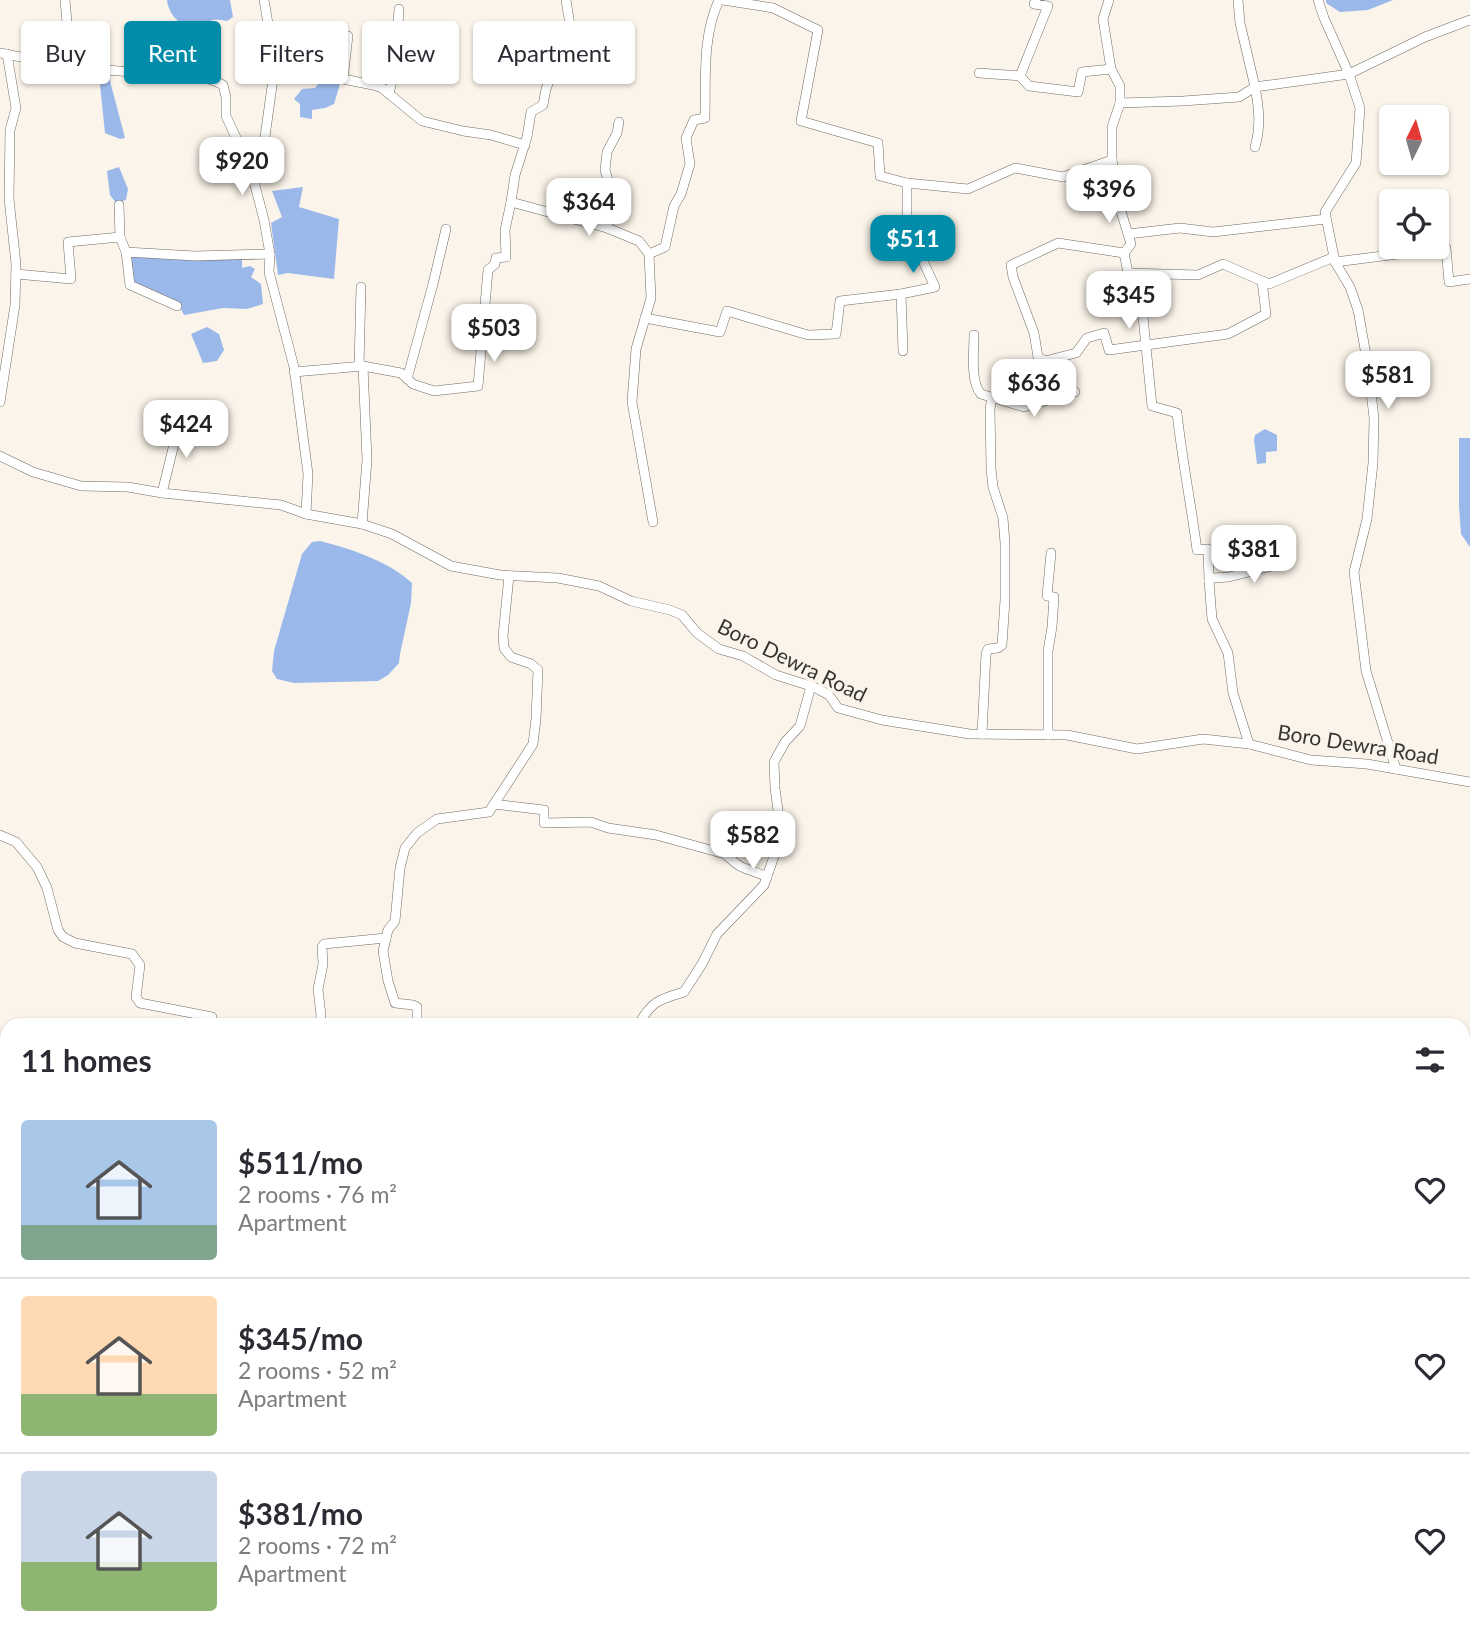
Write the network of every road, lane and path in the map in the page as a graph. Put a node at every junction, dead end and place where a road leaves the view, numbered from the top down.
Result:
1 (65, 0) edge
2 (264, 0) edge
3 (566, 0) edge
4 (721, 0) edge
5 (1036, 0) edge
6 (1109, 0) edge
7 (1238, 0) edge
8 (1318, 0) edge
9 (399, 9) dead end
10 (1470, 20) edge
11 (67, 21) edge
12 (268, 21) edge
13 (4, 54) edge
14 (1111, 69) junction
15 (110, 70) edge
16 (979, 73) dead end
17 (1349, 74) junction
18 (1020, 76) junction
19 (348, 80) edge
20 (272, 84) edge
21 (1255, 87) junction
22 (389, 94) junction
23 (1120, 103) junction
24 (619, 122) dead end
25 (525, 145) junction
26 (1255, 147) dead end
27 (1112, 160) junction
28 (251, 170) junction
29 (907, 183) junction
30 (511, 202) junction
31 (118, 205) dead end
32 (1326, 219) junction
33 (607, 228) junction
34 (446, 229) dead end
35 (1128, 234) junction
36 (120, 237) junction
37 (126, 253) junction
38 (1124, 253) junction
39 (270, 254) junction
40 (649, 254) junction
41 (1335, 260) junction
42 (1128, 272) junction
43 (16, 274) junction
44 (1470, 279) edge
45 (1262, 281) junction
46 (361, 287) dead end
47 (901, 294) junction
48 (177, 306) dead end
49 (645, 318) junction
50 (974, 335) dead end
51 (1146, 345) junction
52 (903, 351) dead end
53 (1045, 361) junction
54 (361, 366) junction
55 (295, 372) junction
56 (407, 379) junction
57 (1075, 392) dead end
58 (992, 398) junction
59 (0, 401) edge
60 (1042, 401) junction
61 (176, 423) dead end
62 (0, 456) edge
63 (162, 493) junction
64 (306, 514) junction
65 (653, 522) dead end
66 (362, 524) junction
67 (1051, 553) dead end
68 (1287, 562) dead end
69 (509, 576) junction
70 (1209, 581) junction
71 (811, 686) junction
72 (982, 734) junction
73 (1048, 735) junction
74 (1250, 744) junction
75 (1396, 769) junction
76 (1470, 782) edge
77 (494, 804) junction
78 (0, 835) edge
79 (767, 877) junction
80 (386, 938) junction
81 (212, 1017) dead end
82 (321, 1018) edge
83 (417, 1018) edge
84 (642, 1018) edge

1 - 11 street
2 - 12 street
3 - 25 street
4 - 29 street
4 - 40 street
5 - 18 street
6 - 14 street
7 - 21 street
8 - 17 street
9 - 22 street
10 - 17 street
13 - 43 street
14 - 18 street
14 - 23 street
15 - 28 street
16 - 18 street
17 - 21 street
17 - 32 street
19 - 22 street
20 - 28 street
21 - 23 street
21 - 26 street
22 - 25 street
23 - 27 street
24 - 33 street
25 - 30 street
27 - 29 street
27 - 35 street
28 - 39 street
29 - 47 street
30 - 33 street
30 - 56 street
31 - 36 street
32 - 35 street
32 - 41 street
33 - 40 street
34 - 56 street
35 - 38 street
36 - 37 street
36 - 43 street
37 - 39 street
37 - 48 street
38 - 42 street
38 - 53 street
39 - 55 street
40 - 49 street
41 - 44 street
41 - 45 street
41 - 75 street
42 - 45 street
42 - 51 street
43 - 59 street
45 - 51 street
46 - 54 street
47 - 49 street
47 - 52 street
49 - 65 street
50 - 58 street
51 - 53 street
51 - 70 street
53 - 60 street
54 - 55 street
54 - 56 street
54 - 66 street
55 - 64 street
57 - 60 street
58 - 60 street
58 - 72 street
61 - 63 street
62 - 63 street, Boro Dewra Road
63 - 64 street, Boro Dewra Road
64 - 66 street, Boro Dewra Road
66 - 69 street, Boro Dewra Road
67 - 73 street
68 - 70 street
69 - 71 street, Boro Dewra Road
69 - 77 street
70 - 74 street
71 - 72 street, Boro Dewra Road
71 - 79 street
72 - 73 street, Boro Dewra Road
73 - 74 street, Boro Dewra Road
74 - 75 street, Boro Dewra Road
75 - 76 street, Boro Dewra Road
77 - 79 street
77 - 80 street
78 - 81 street
79 - 84 street
80 - 82 street
80 - 83 street

